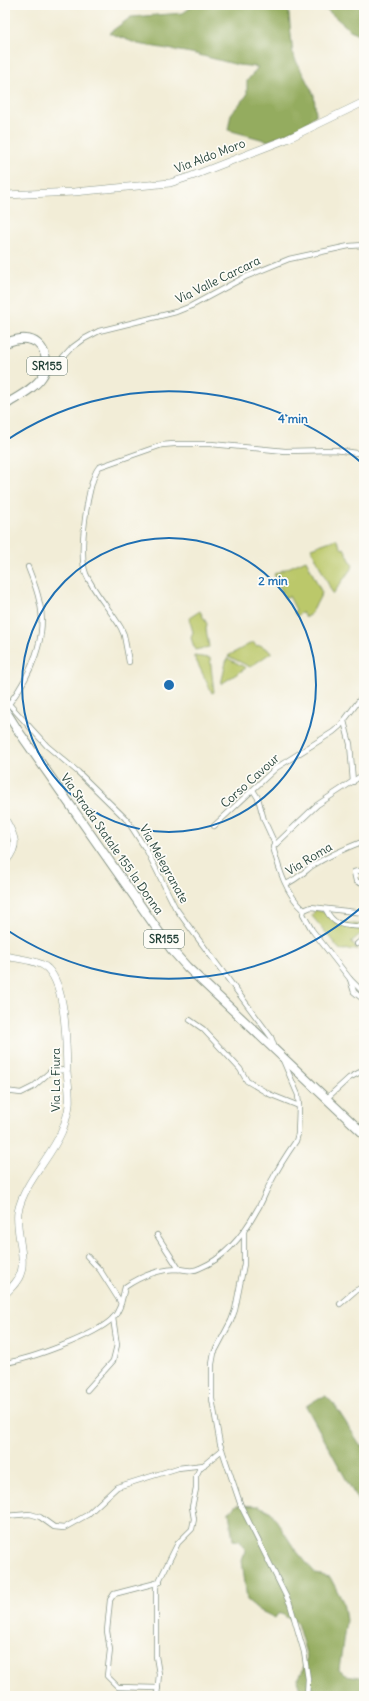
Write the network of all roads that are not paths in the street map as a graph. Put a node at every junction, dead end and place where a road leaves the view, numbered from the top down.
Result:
1 (364, 102) edge
2 (5, 194) edge
3 (364, 245) edge
4 (5, 343) edge
5 (46, 370) junction
6 (5, 405) edge
7 (364, 454) edge
8 (28, 567) dead end
9 (129, 662) dead end
10 (364, 694) edge
11 (6, 707) edge
12 (344, 721) junction
13 (364, 774) edge
14 (353, 782) junction
15 (253, 790) junction
16 (5, 819) edge
17 (214, 826) dead end
18 (364, 841) edge
19 (275, 844) junction
20 (5, 862) edge
21 (364, 874) edge
22 (364, 882) edge
23 (286, 884) junction
24 (304, 910) junction
25 (326, 910) junction
26 (364, 914) edge
27 (364, 927) edge
28 (364, 938) edge
29 (357, 944) dead end
30 (5, 956) edge
31 (350, 979) junction
32 (364, 993) edge
33 (364, 1000) edge
34 (190, 1020) dead end
35 (280, 1056) junction
36 (67, 1070) junction
37 (364, 1070) edge
38 (5, 1090) edge
39 (326, 1099) junction
40 (299, 1106) junction
41 (364, 1134) edge
42 (244, 1231) junction
43 (157, 1235) dead end
44 (87, 1256) dead end
45 (179, 1269) junction
46 (364, 1286) edge
47 (5, 1294) edge
48 (121, 1303) junction
49 (340, 1304) dead end
50 (113, 1318) junction
51 (5, 1363) edge
52 (87, 1390) dead end
53 (222, 1450) junction
54 (205, 1465) junction
55 (5, 1516) edge
56 (160, 1582) junction
57 (158, 1688) junction
58 (157, 1696) edge
59 (307, 1696) edge

1 - 2 main road, Via Aldo Moro
3 - 5 street, Via Valle Carcara
4 - 5 main road, SR155
5 - 6 main road, SR155
7 - 9 street
8 - 11 street
10 - 12 street, Corso Cavour
11 - 35 main road, Via Strada Statale 155 la Donna / SR155
11 - 35 street, Via Melegranate
12 - 14 street
12 - 15 street, Corso Cavour
13 - 14 street
14 - 19 street
15 - 17 street, Corso Cavour
15 - 19 street
16 - 20 main road
18 - 23 street, Via Roma
19 - 23 street
21 - 22 street
23 - 24 street
24 - 25 street
24 - 31 street
25 - 26 street
25 - 27 street
28 - 29 street
30 - 36 main road, Via La Fiura
31 - 32 street
31 - 33 street
34 - 40 street
35 - 39 main road, Via Strada Statale 155 la Donna / SR155
35 - 40 street, Via Melegranate
36 - 38 street
36 - 47 main road, Via La Fiura
37 - 39 street
39 - 41 main road, Via Strada Statale 155 la Donna / SR155
40 - 42 street, Via Melegranate
42 - 45 street, Via Melegranate
42 - 53 street
43 - 45 street
44 - 48 street
45 - 48 street, Via Melegranate
46 - 49 street
48 - 50 street, Via Melegranate
50 - 51 street
50 - 52 street
53 - 54 street
53 - 59 street
54 - 55 street
54 - 56 street
56 - 57 street
56 - 57 street
57 - 58 street

